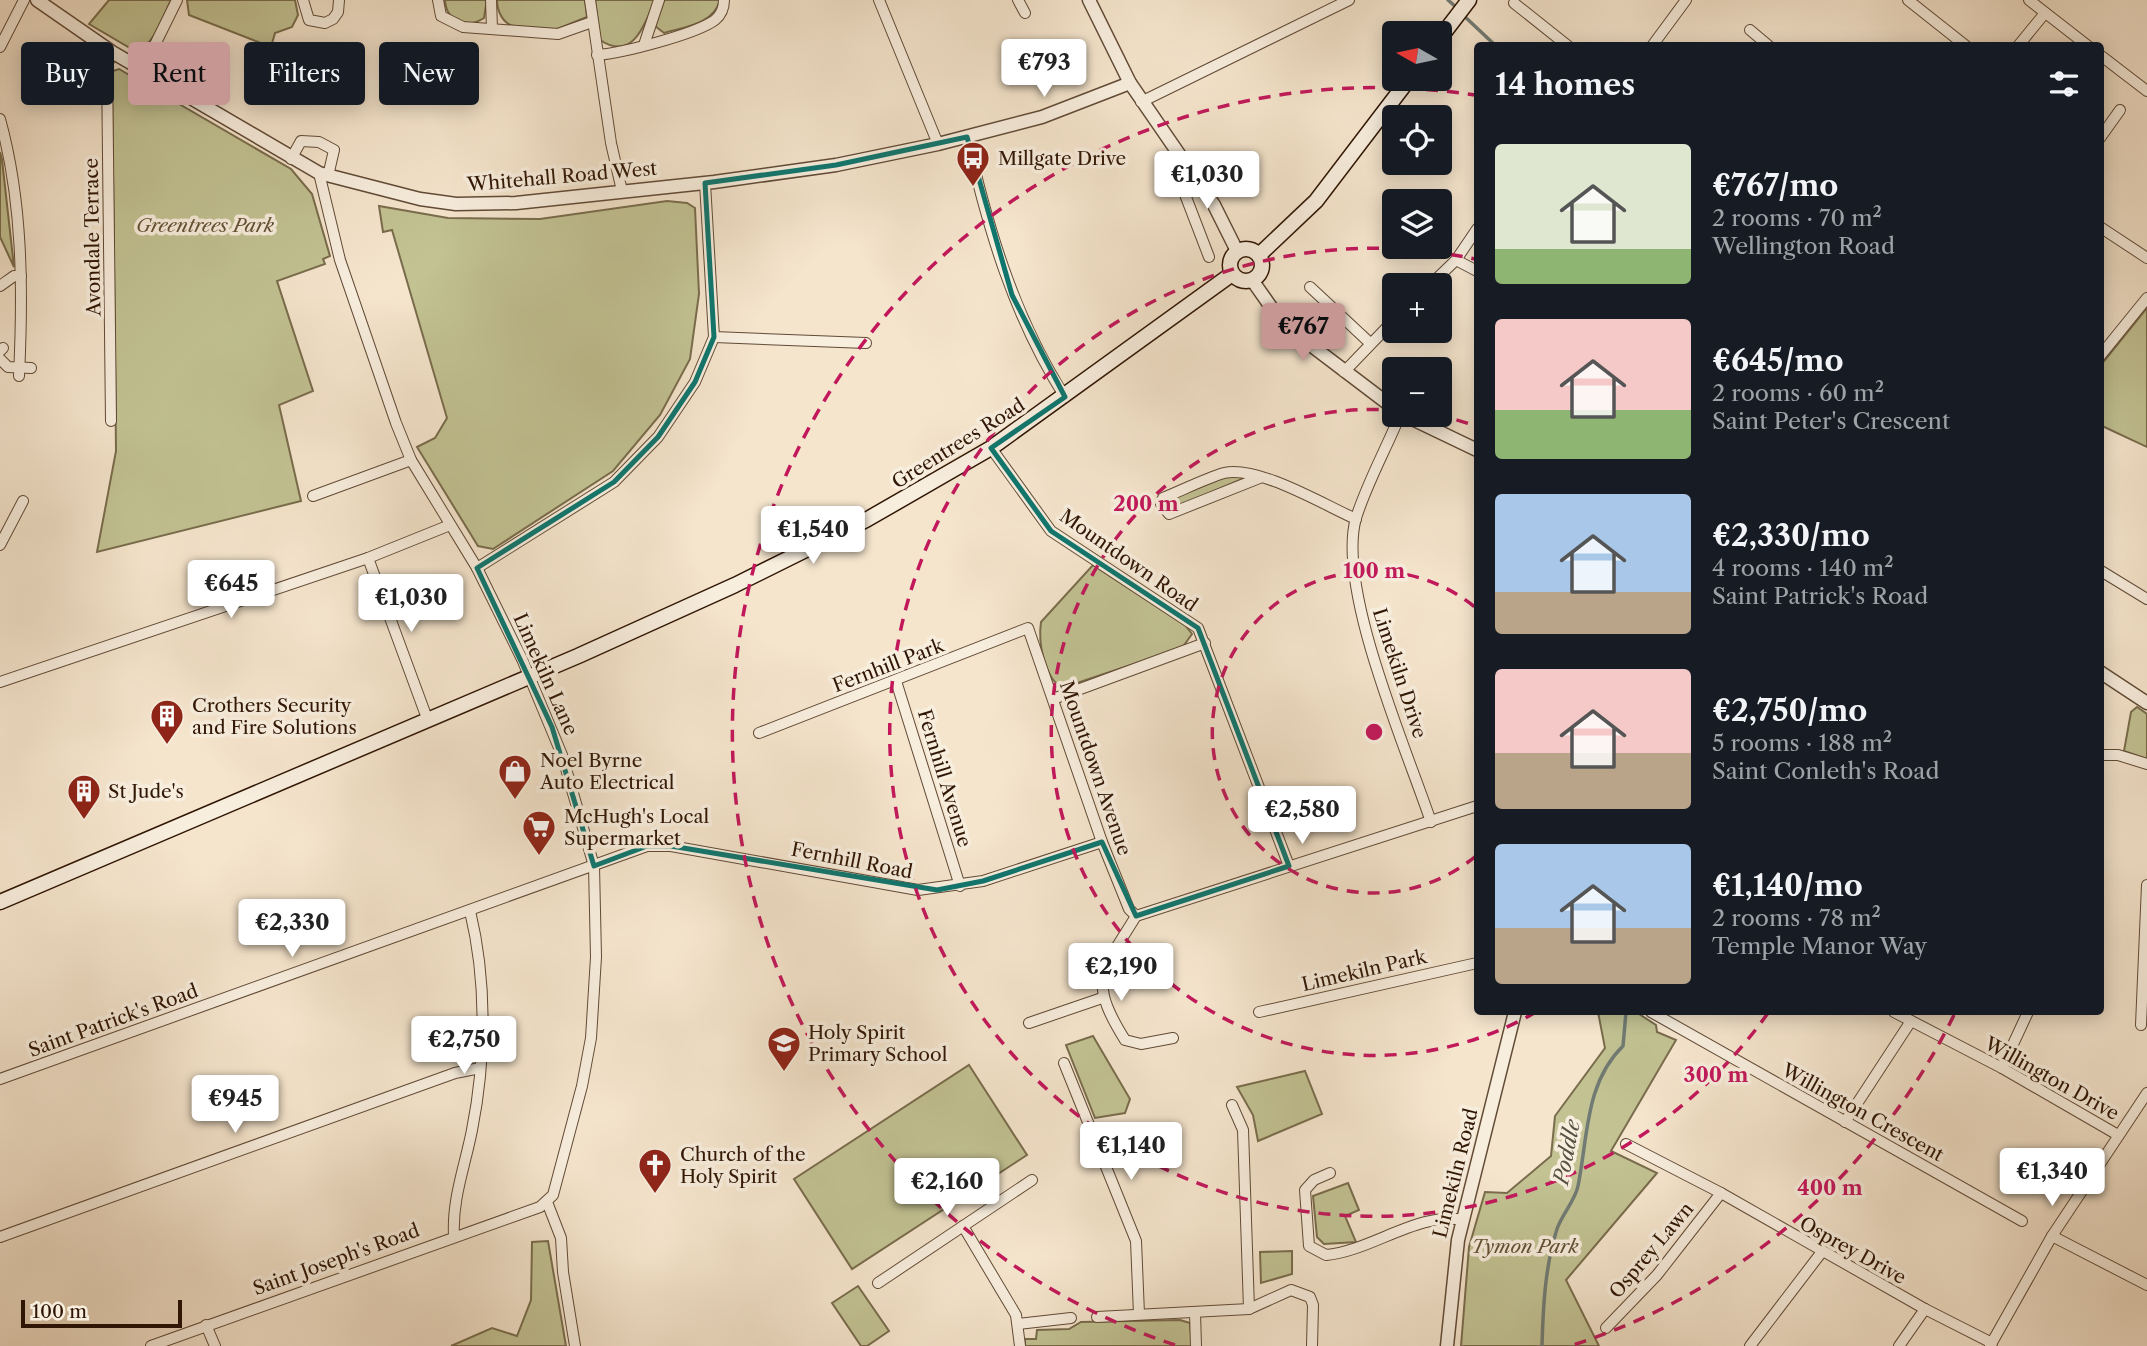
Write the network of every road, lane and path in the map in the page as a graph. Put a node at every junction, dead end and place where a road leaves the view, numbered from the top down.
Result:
1 (24, 0) edge
2 (37, 0) edge
3 (177, 0) edge
4 (303, 0) edge
5 (339, 0) edge
6 (438, 0) edge
7 (491, 0) edge
8 (590, 0) edge
9 (659, 0) edge
10 (724, 0) edge
11 (879, 0) edge
12 (1089, 0) edge
13 (1349, 0) edge
14 (1686, 0) edge
15 (1908, 0) edge
16 (2029, 0) edge
17 (1468, 1) edge
18 (1514, 3) dead end
19 (2045, 13) junction
20 (592, 22) junction
21 (1452, 22) edge
22 (492, 29) junction
23 (1750, 30) dead end
24 (98, 42) edge
25 (156, 42) edge
26 (1563, 42) edge
27 (1655, 42) edge
28 (1764, 42) edge
29 (1961, 42) edge
30 (2021, 42) edge
31 (2083, 42) edge
32 (644, 45) junction
33 (0, 47) edge
34 (597, 55) junction
35 (2104, 58) edge
36 (2147, 74) edge
37 (1130, 83) junction
38 (2143, 88) edge
39 (1400, 91) edge
40 (1141, 102) junction
41 (107, 105) edge
42 (200, 105) edge
43 (2120, 110) dead end
44 (0, 119) edge
45 (2104, 132) edge
46 (967, 137) junction
47 (938, 144) junction
48 (292, 159) junction
49 (1183, 161) junction
50 (323, 174) junction
51 (705, 183) junction
52 (622, 191) junction
53 (2104, 230) edge
54 (1474, 233) edge
55 (1237, 251) junction
56 (1259, 255) junction
57 (1209, 257) dead end
58 (2147, 258) edge
59 (1456, 260) junction
60 (1474, 269) edge
61 (1442, 273) edge
62 (1232, 274) junction
63 (21, 276) junction
64 (1252, 279) junction
65 (0, 286) edge
66 (1310, 287) dead end
67 (2147, 298) edge
68 (1382, 331) edge
69 (714, 337) junction
70 (866, 343) dead end
71 (1370, 343) junction
72 (2104, 351) edge
73 (1, 353) edge
74 (31, 368) dead end
75 (20, 372) junction
76 (1344, 372) junction
77 (1065, 397) junction
78 (1382, 400) edge
79 (111, 421) dead end
80 (1397, 427) edge
81 (1428, 427) edge
82 (990, 448) junction
83 (1474, 449) edge
84 (411, 460) junction
85 (1262, 477) junction
86 (313, 496) dead end
87 (23, 500) dead end
88 (1356, 519) junction
89 (450, 525) junction
90 (0, 545) edge
91 (368, 558) junction
92 (477, 568) junction
93 (2104, 573) edge
94 (2147, 599) edge
95 (1028, 628) joint
96 (1205, 643) junction
97 (2104, 675) edge
98 (530, 677) junction
99 (896, 681) junction
100 (0, 682) edge
101 (1054, 699) junction
102 (2147, 704) edge
103 (428, 721) junction
104 (759, 733) dead end
105 (2104, 755) edge
106 (2147, 764) edge
107 (1474, 807) edge
108 (1432, 822) junction
109 (1102, 842) junction
110 (594, 866) junction
111 (1289, 866) junction
112 (2147, 885) edge
113 (960, 886) junction
114 (0, 902) edge
115 (470, 911) junction
116 (1136, 916) junction
117 (1474, 964) edge
118 (1102, 998) junction
119 (1259, 1012) dead end
120 (1514, 1015) edge
121 (1656, 1015) edge
122 (1900, 1015) edge
123 (2027, 1015) edge
124 (1911, 1021) junction
125 (1029, 1023) dead end
126 (2141, 1026) dead end
127 (1173, 1038) dead end
128 (1064, 1063) dead end
129 (480, 1068) junction
130 (2002, 1068) junction
131 (0, 1079) edge
132 (2147, 1093) edge
133 (1232, 1105) dead end
134 (1845, 1122) junction
135 (2118, 1135) junction
136 (1626, 1144) dead end
137 (1330, 1173) dead end
138 (1031, 1180) dead end
139 (1720, 1193) junction
140 (547, 1202) junction
141 (1463, 1220) junction
142 (2022, 1221) dead end
143 (963, 1226) junction
144 (454, 1236) junction
145 (2052, 1236) junction
146 (0, 1237) edge
147 (1821, 1253) junction
148 (878, 1283) dead end
149 (2147, 1285) edge
150 (1249, 1309) junction
151 (1924, 1310) junction
152 (1139, 1314) junction
153 (1195, 1314) junction
154 (1097, 1317) dead end
155 (1071, 1318) dead end
156 (1018, 1324) junction
157 (206, 1325) junction
158 (1606, 1328) dead end
159 (1991, 1344) edge
160 (151, 1346) edge
161 (215, 1346) edge
162 (575, 1346) edge
163 (1020, 1346) edge
164 (1196, 1346) edge
165 (1312, 1346) edge
166 (1447, 1346) edge
167 (1749, 1346) edge
168 (1899, 1346) edge

1 - 33 street
2 - 24 street, Whitehall Road West
3 - 25 street
4 - 5 street
6 - 22 street
7 - 22 street
8 - 20 street
9 - 32 street
10 - 32 street
11 - 47 street
12 - 37 street
13 - 40 street
14 - 27 street
15 - 29 street
16 - 19 street
17 - 21 main road
18 - 26 street
19 - 30 street
19 - 31 street
20 - 22 street
20 - 34 street
23 - 28 street
32 - 34 street
34 - 52 street
35 - 38 street
36 - 38 street
37 - 40 street
37 - 46 street, Whitehall Road West
39 - 56 main road
40 - 49 street
41 - 79 street, Avondale Terrace
42 - 48 street, Whitehall Road West
43 - 45 street
44 - 63 street
46 - 47 street, Whitehall Road West
46 - 77 street
47 - 51 street, Whitehall Road West
48 - 50 street, Whitehall Road West
48 - 50 street, Limekiln Lane
49 - 55 street
49 - 57 street
50 - 52 street, Whitehall Road West
50 - 84 street, Limekiln Lane
51 - 52 street, Whitehall Road West
51 - 69 street
53 - 58 street
54 - 59 street
55 - 56 main road
55 - 62 main road
56 - 64 main road
59 - 60 street
59 - 61 street
62 - 64 main road
62 - 77 main road, Greentrees Road
63 - 65 street
63 - 75 street
64 - 76 street
66 - 71 street
67 - 72 street
68 - 71 street
69 - 70 street
69 - 92 street
71 - 76 street
73 - 75 street
74 - 75 street
76 - 78 street
77 - 82 main road, Greentrees Road
80 - 88 street, Limekiln Drive
81 - 83 street
82 - 96 street, Mountdown Road
82 - 98 main road, Greentrees Road
84 - 86 street
84 - 89 street, Limekiln Lane
85 - 85 street
85 - 88 street
87 - 90 street
88 - 108 street, Limekiln Drive
89 - 91 street
89 - 92 street, Limekiln Lane
91 - 100 street
91 - 103 street
92 - 98 street, Limekiln Lane
93 - 94 street
95 - 99 street, Fernhill Park
95 - 101 street, Mountdown Avenue
96 - 101 street
96 - 111 street, Mountdown Road
97 - 102 street
98 - 103 main road, Greentrees Road
98 - 110 street, Limekiln Lane
99 - 104 street, Fernhill Park
99 - 113 street, Fernhill Avenue
101 - 109 street, Mountdown Avenue
103 - 114 main road, Greentrees Road
105 - 106 street
107 - 108 street
108 - 111 street
109 - 113 street, Fernhill Road
109 - 116 street, Mountdown Avenue
110 - 113 street, Fernhill Road
110 - 115 street, Saint Patrick's Road
110 - 140 street, Limekiln Lane
111 - 116 street
112 - 126 street
115 - 129 street
115 - 131 street, Saint Patrick's Road
116 - 118 street
117 - 119 street, Limekiln Park
118 - 125 street
118 - 127 street
120 - 141 street, Limekiln Road
121 - 134 street, Willington Crescent
122 - 124 street, Willington Drive
123 - 130 street
124 - 130 street, Willington Drive
124 - 134 street
128 - 152 street
129 - 144 street
129 - 146 street
130 - 135 street, Willington Drive
132 - 135 street
133 - 150 street
134 - 142 street, Willington Crescent
135 - 145 street
136 - 139 street, Osprey Drive
137 - 141 street
138 - 143 street
139 - 147 street, Osprey Drive
139 - 158 street, Osprey Lawn
140 - 144 street, Saint Joseph's Road
140 - 162 street
141 - 166 street, Limekiln Road
143 - 148 street
143 - 156 street
144 - 157 street, Saint Joseph's Road
145 - 149 street
145 - 159 street
147 - 151 street, Osprey Drive
147 - 167 street
150 - 153 street
150 - 165 street
151 - 159 street, Osprey Drive
151 - 168 street
152 - 153 street
152 - 154 street
153 - 164 street
155 - 156 street
156 - 163 street
157 - 160 street, Saint Joseph's Road
157 - 161 street

